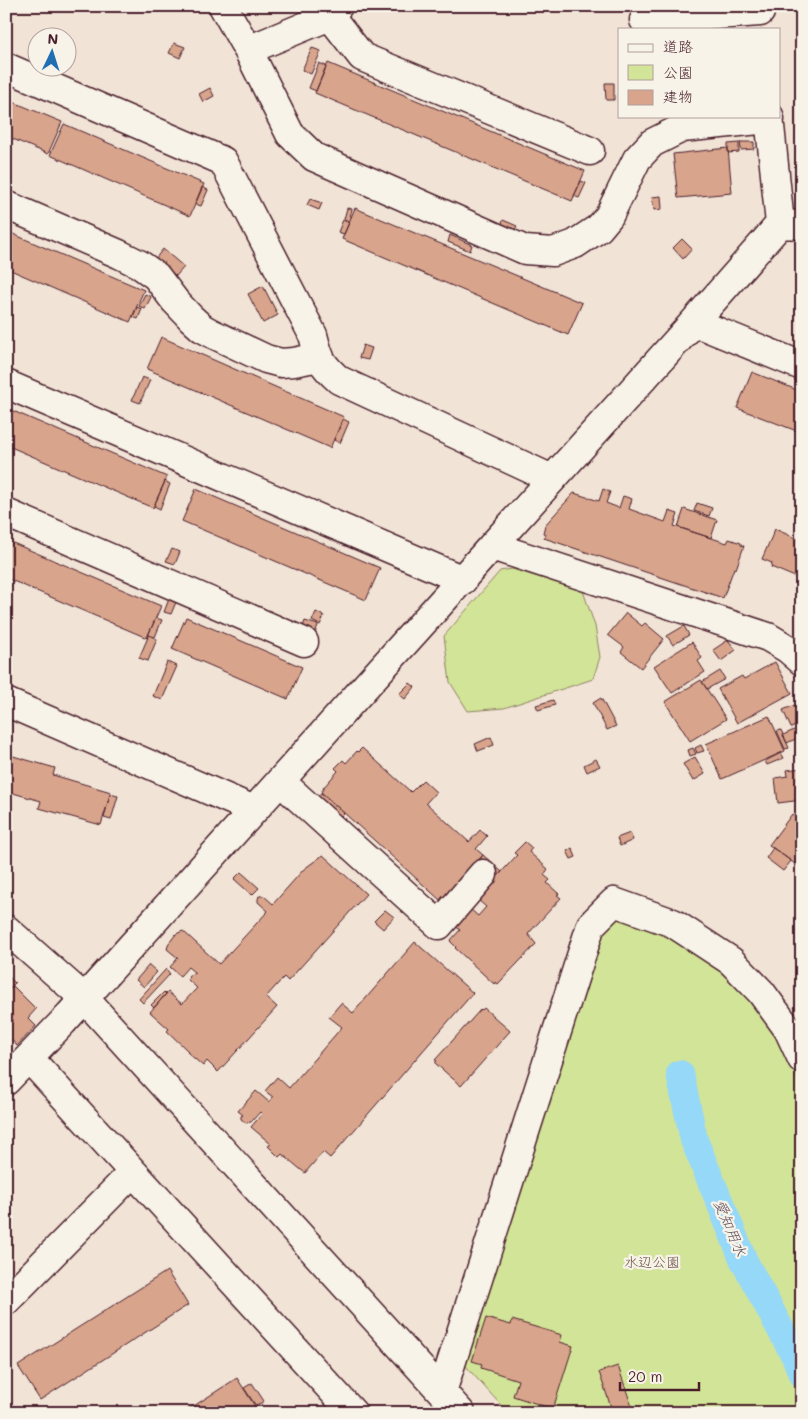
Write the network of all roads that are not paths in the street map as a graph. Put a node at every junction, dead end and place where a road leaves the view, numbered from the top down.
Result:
1 (223, 6) edge
2 (334, 11) edge
3 (760, 16) edge
4 (644, 20) dead end
5 (248, 50) junction
6 (6, 66) edge
7 (769, 118) edge
8 (590, 150) dead end
9 (6, 205) edge
10 (791, 225) edge
11 (694, 322) junction
12 (319, 357) junction
13 (802, 366) edge
14 (6, 384) edge
15 (552, 479) junction
16 (6, 513) edge
17 (492, 546) junction
18 (463, 580) junction
19 (304, 642) dead end
20 (802, 661) edge
21 (6, 702) edge
22 (280, 781) junction
23 (254, 810) junction
24 (483, 874) dead end
25 (6, 929) edge
26 (84, 998) junction
27 (30, 1058) junction
28 (802, 1058) edge
29 (6, 1081) edge
30 (133, 1172) junction
31 (6, 1301) edge
32 (442, 1392) junction
33 (353, 1413) edge
34 (461, 1413) edge

1 - 5 street
2 - 5 street
2 - 8 street
3 - 4 street
5 - 7 street
6 - 12 street
7 - 10 street
9 - 12 street
10 - 11 street
11 - 13 street
11 - 15 street
12 - 15 street
14 - 18 street
15 - 17 street
16 - 19 street
17 - 18 street
17 - 20 street
18 - 22 street
21 - 23 street
22 - 23 street
22 - 24 street
23 - 26 street
25 - 26 street
26 - 27 street
26 - 32 street
27 - 29 street
27 - 30 street
28 - 32 street
30 - 31 street
30 - 33 street
32 - 34 street

